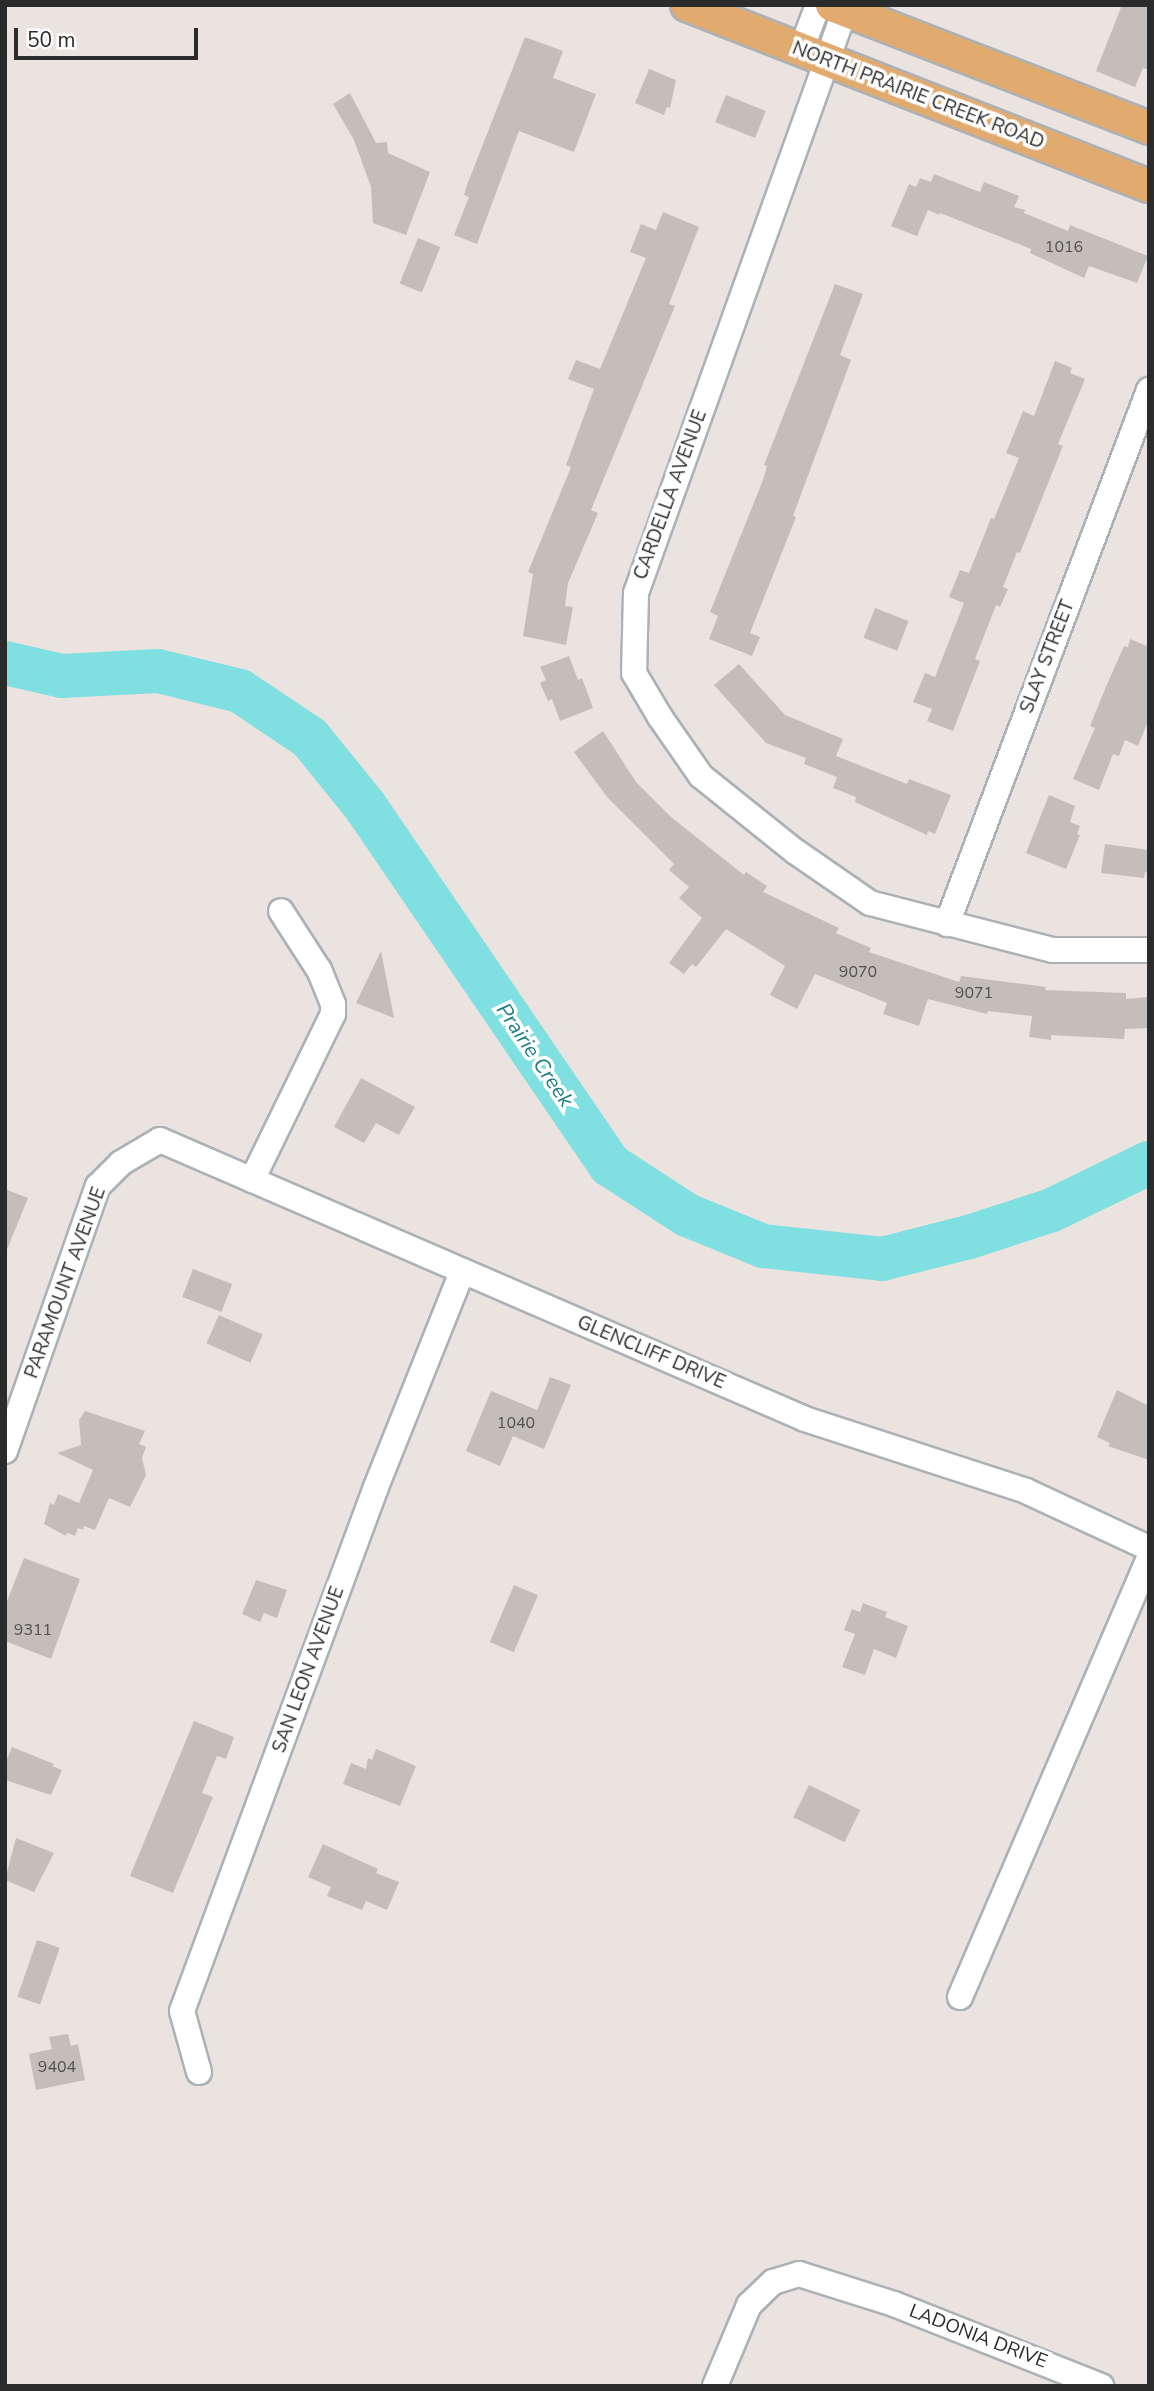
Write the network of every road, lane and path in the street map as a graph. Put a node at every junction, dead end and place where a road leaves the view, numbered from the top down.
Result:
1 (687, 5) edge
2 (832, 7) edge
3 (814, 55) junction
4 (1149, 128) edge
5 (1149, 186) edge
6 (1149, 390) edge
7 (281, 911) dead end
8 (947, 925) junction
9 (1149, 950) edge
10 (160, 1140) joint
11 (251, 1180) junction
12 (462, 1272) junction
13 (6, 1446) edge
14 (1149, 1548) edge
15 (1149, 1559) edge
16 (960, 1997) dead end
17 (199, 2072) dead end
18 (715, 2386) edge
19 (1101, 2386) edge

1 - 3 main road, NORTH PRAIRIE CREEK ROAD
2 - 3 street, CARDELLA AVENUE
2 - 4 main road
3 - 5 main road, NORTH PRAIRIE CREEK ROAD
3 - 8 street, CARDELLA AVENUE
6 - 8 street, SLAY STREET
7 - 11 street
8 - 9 street, CARDELLA AVENUE
10 - 11 street, GLENCLIFF DRIVE
10 - 13 street, PARAMOUNT AVENUE
11 - 12 street, GLENCLIFF DRIVE
12 - 14 street, GLENCLIFF DRIVE
12 - 17 street, SAN LEON AVENUE
15 - 16 street
18 - 19 street, LADONIA DRIVE

